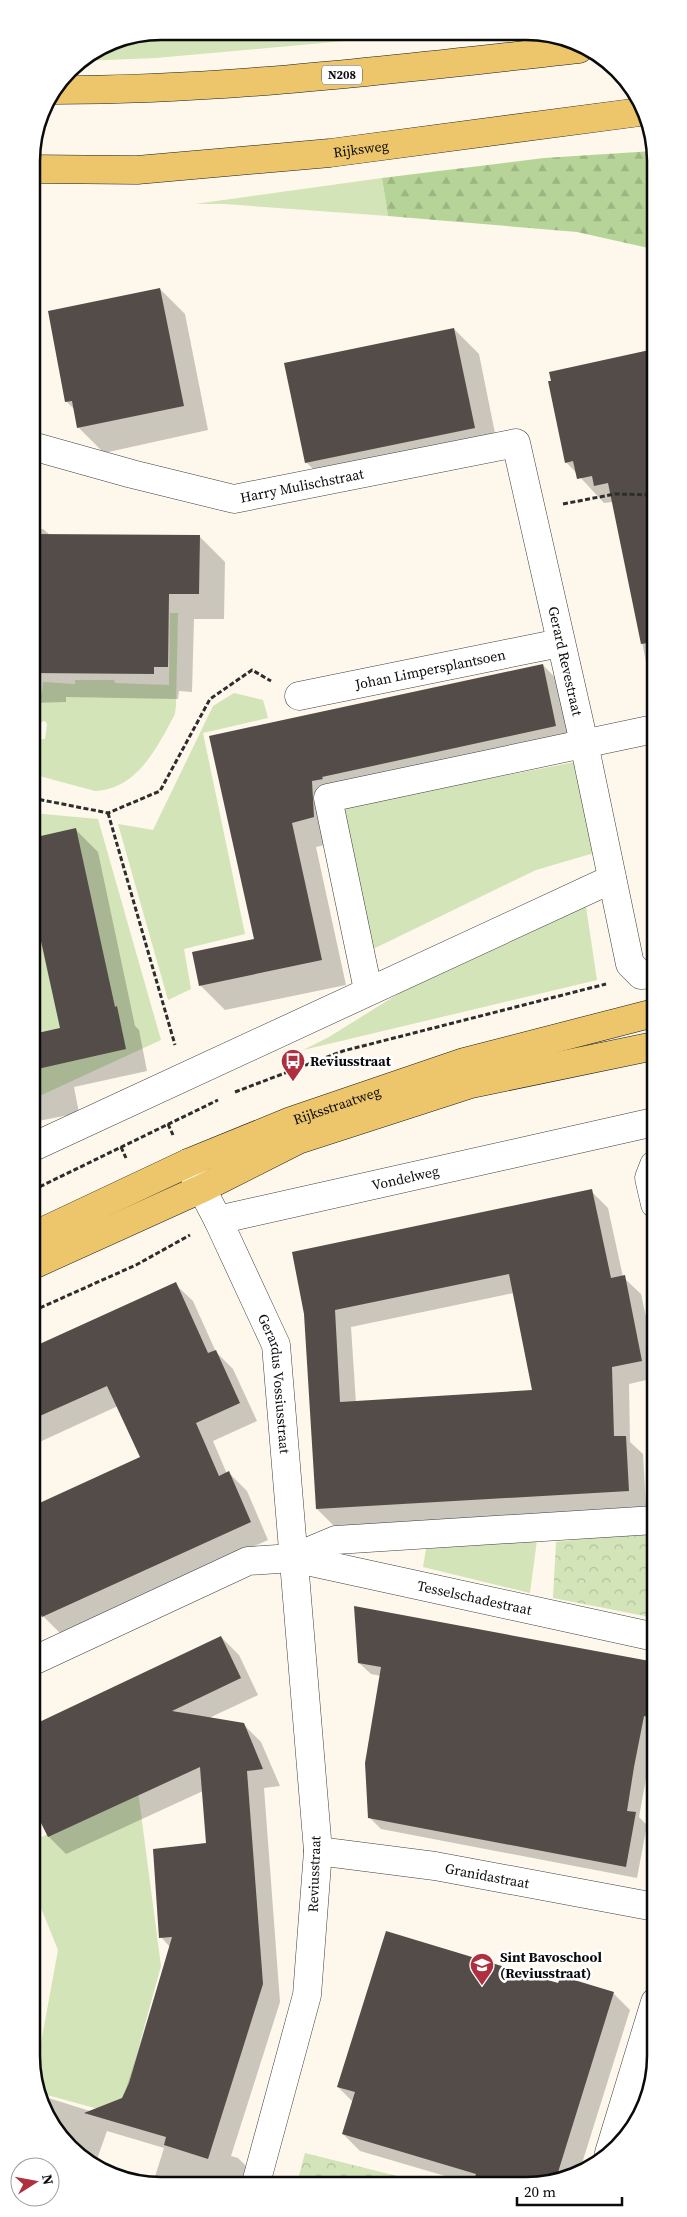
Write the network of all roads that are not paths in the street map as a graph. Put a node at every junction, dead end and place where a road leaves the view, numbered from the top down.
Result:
1 (573, 50) edge
2 (63, 90) edge
3 (636, 112) edge
4 (40, 169) edge
5 (516, 443) joint
6 (40, 448) edge
7 (560, 643) junction
8 (299, 696) road end
9 (647, 730) edge
10 (584, 743) junction
11 (612, 879) junction
12 (647, 975) edge
13 (368, 990) junction
14 (647, 1015) edge
15 (647, 1047) edge
16 (647, 1124) edge
17 (40, 1144) edge
18 (188, 1164) junction
19 (203, 1188) junction
20 (218, 1220) junction
21 (40, 1233) edge
22 (40, 1262) edge
23 (647, 1521) edge
24 (294, 1558) junction
25 (647, 1635) edge
26 (40, 1658) edge
27 (318, 1851) junction
28 (647, 1906) edge
29 (647, 2028) edge
30 (613, 2140) edge
31 (258, 2177) edge

1 - 2 main road, N208
3 - 4 main road, Rijksweg
5 - 6 street, Harry Mulischstraat
5 - 7 street, Gerard Revestraat
7 - 8 street, Johan Limpersplantsoen
7 - 10 street, Gerard Revestraat
9 - 10 street
10 - 11 street, Gerard Revestraat
10 - 13 street
11 - 12 street
11 - 13 street
13 - 17 street
14 - 18 main road, Rijksstraatweg
15 - 19 main road, Rijksstraatweg
16 - 20 street, Vondelweg
18 - 19 street
18 - 21 main road, Rijksstraatweg
19 - 20 street
19 - 22 main road, Rijksstraatweg
20 - 24 street, Gerardus Vossiusstraat
23 - 24 street, Tesselschadestraat
24 - 25 street, Tesselschadestraat
24 - 26 street, Tesselschadestraat
24 - 27 street, Reviusstraat
27 - 28 street, Granidastraat
27 - 31 street, Reviusstraat
29 - 30 street

